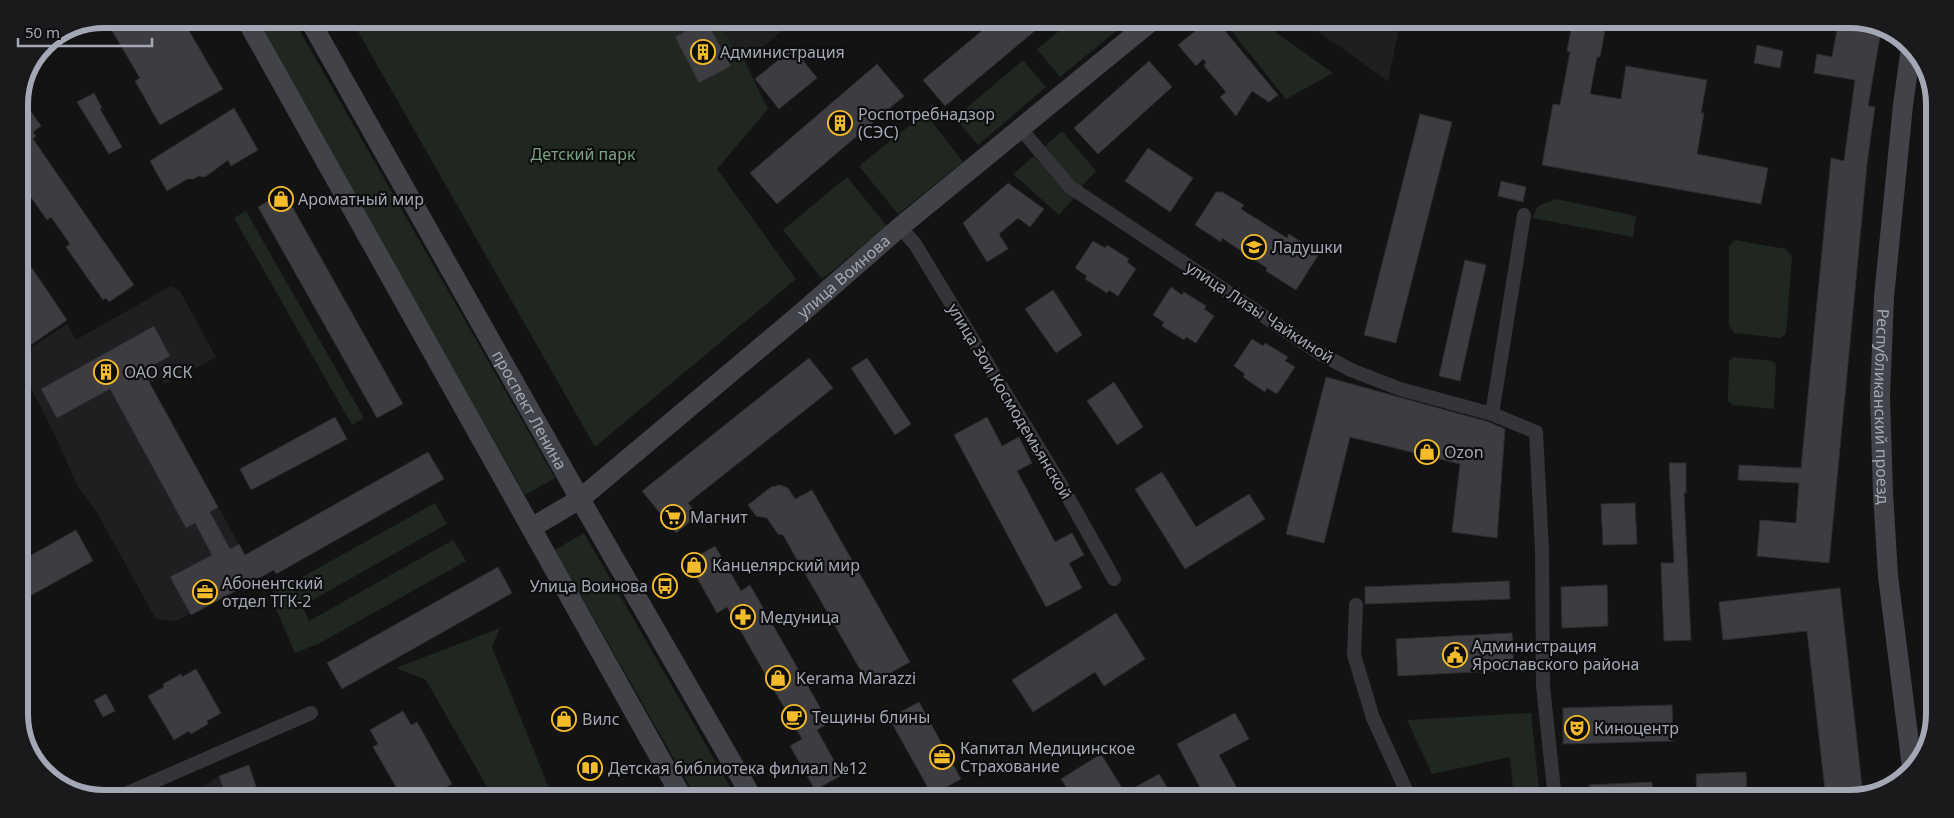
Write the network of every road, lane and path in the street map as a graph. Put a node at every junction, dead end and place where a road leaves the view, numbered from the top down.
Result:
1 (250, 27) edge
2 (313, 27) edge
3 (1144, 27) edge
4 (1910, 56) edge
5 (1020, 128) junction
6 (1524, 215) dead end
7 (900, 227) junction
8 (1492, 414) junction
9 (580, 500) junction
10 (530, 528) junction
11 (1114, 579) dead end
12 (1356, 606) dead end
13 (311, 713) dead end
14 (1911, 761) edge
15 (135, 790) edge
16 (678, 790) edge
17 (748, 790) edge
18 (1406, 790) edge
19 (1555, 790) edge

1 - 10 main road
2 - 9 main road, проспект Ленина
3 - 5 main road, улица Воинова
4 - 14 main road, Республиканский проезд
5 - 7 main road, улица Воинова
5 - 8 street, улица Лизы Чайкиной
6 - 8 street
7 - 9 main road, улица Воинова
7 - 11 street, улица Зои Космодемьянской
8 - 19 street, улица Лизы Чайкиной
9 - 10 main road, улица Воинова
9 - 17 main road, проспект Ленина
10 - 16 main road
12 - 18 street
13 - 15 street

